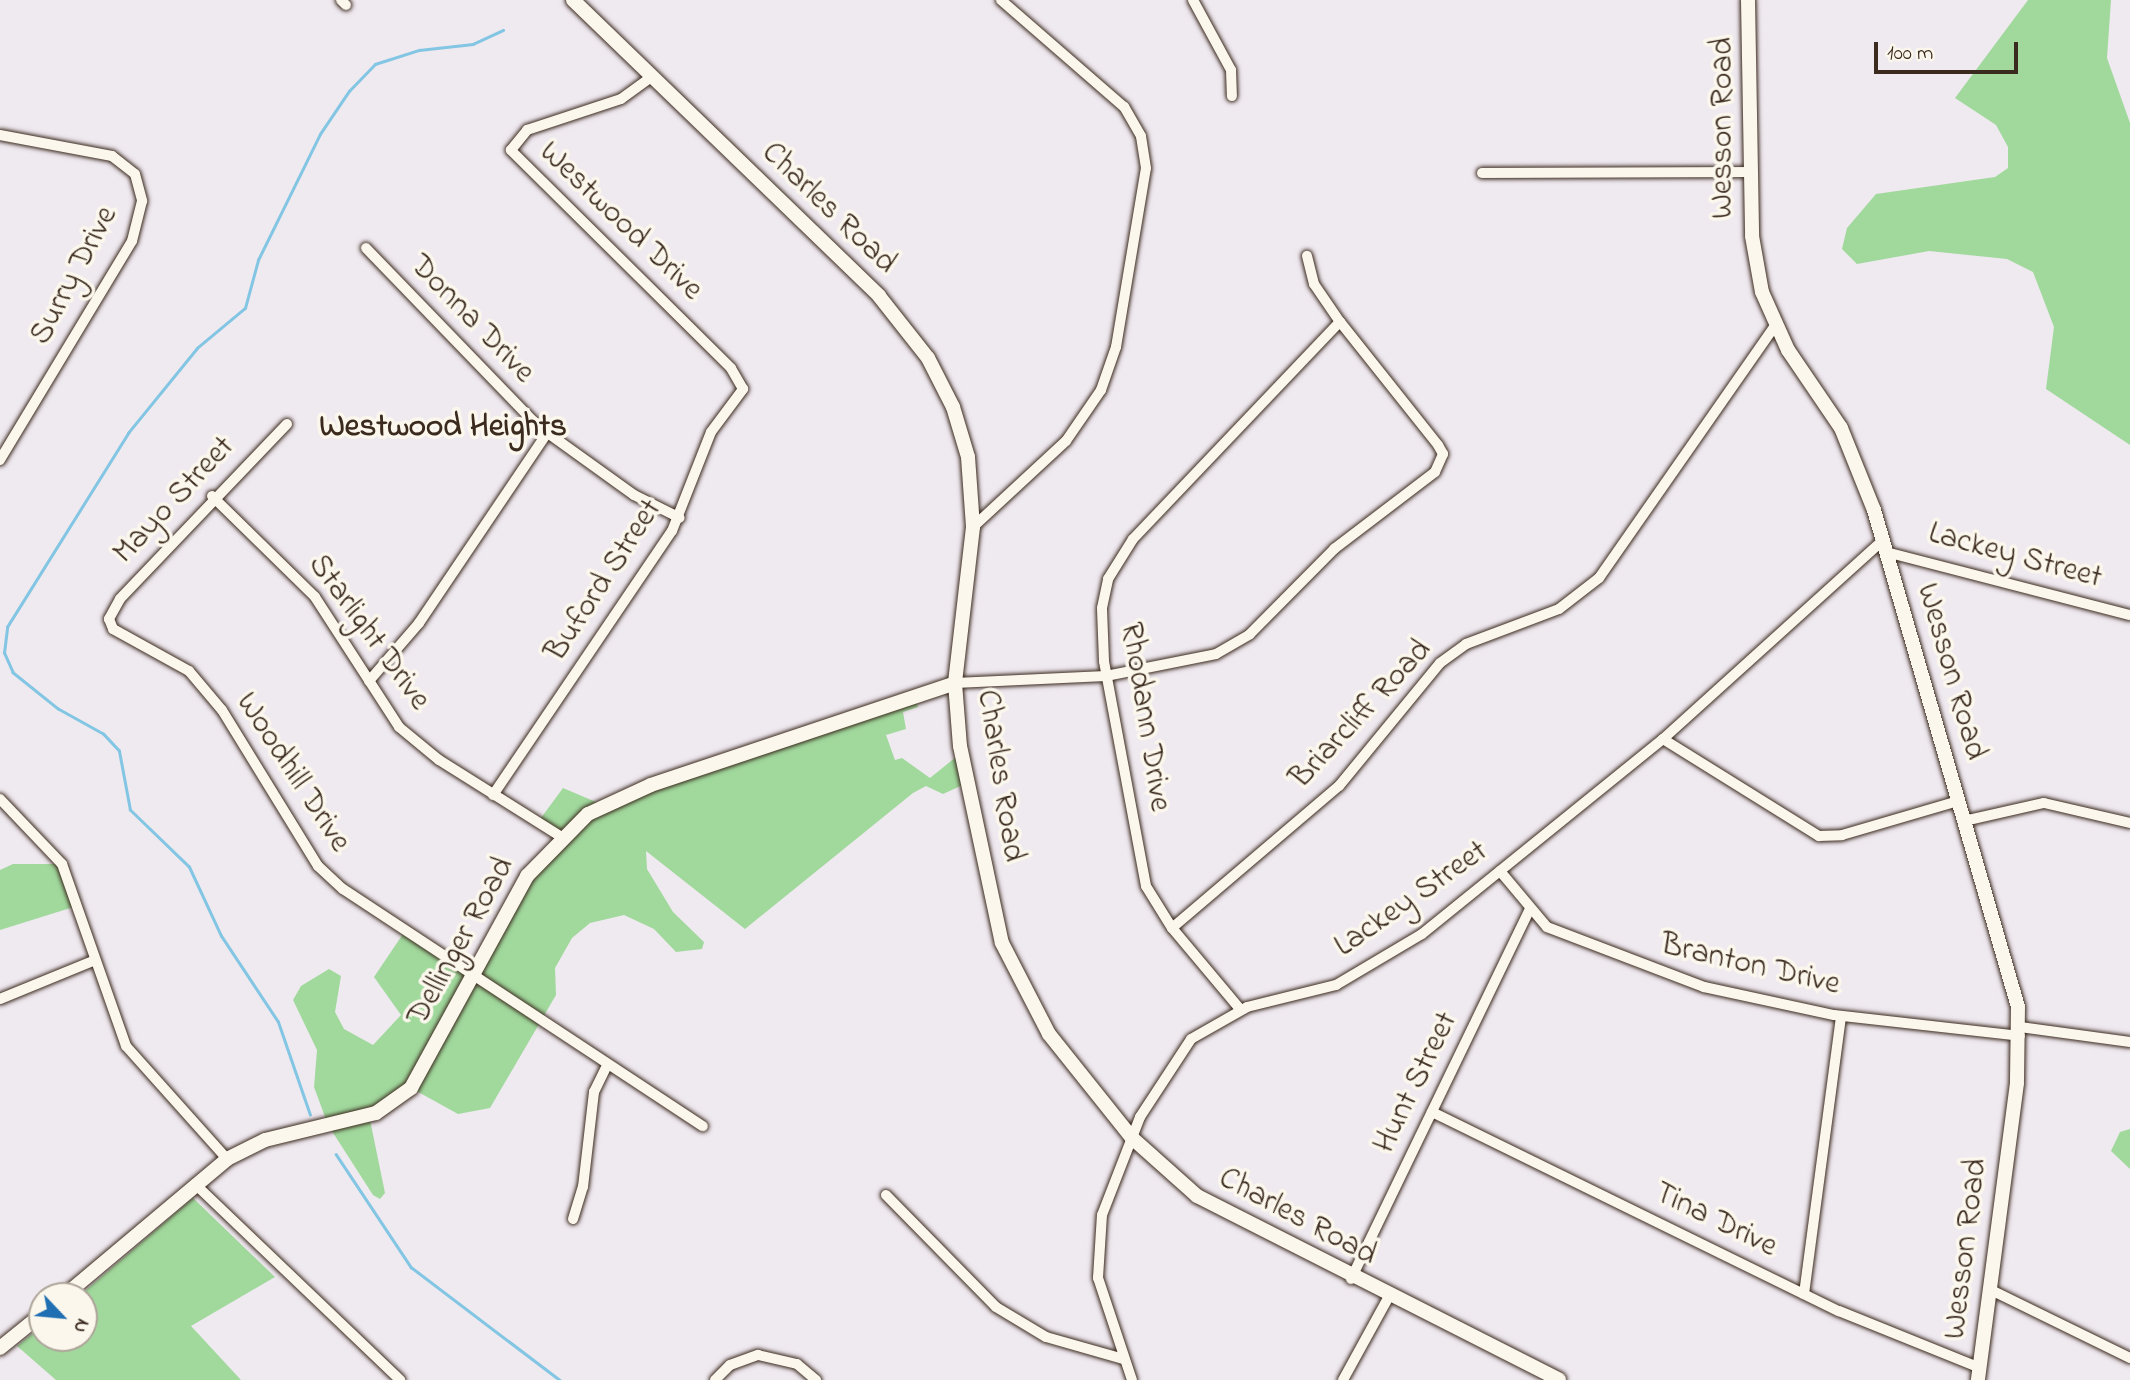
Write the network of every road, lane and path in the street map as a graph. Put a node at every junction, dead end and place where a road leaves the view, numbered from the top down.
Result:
1 (573, 0) edge
2 (1001, 0) edge
3 (1193, 0) edge
4 (1748, 0) edge
5 (651, 77) junction
6 (1231, 96) dead end
7 (0, 135) edge
8 (1751, 172) junction
9 (1482, 173) dead end
10 (366, 248) dead end
11 (1307, 256) dead end
12 (1340, 322) junction
13 (1775, 326) junction
14 (744, 389) joint
15 (287, 424) dead end
16 (547, 433) junction
17 (0, 460) edge
18 (212, 496) junction
19 (680, 518) junction
20 (973, 527) junction
21 (1885, 546) junction
22 (2130, 615) edge
23 (109, 619) joint
24 (1106, 676) junction
25 (369, 681) junction
26 (955, 683) junction
27 (1663, 739) junction
28 (493, 794) junction
29 (0, 799) edge
30 (1958, 801) junction
31 (1964, 821) junction
32 (2130, 823) edge
33 (560, 836) junction
34 (1500, 872) junction
35 (1529, 910) junction
36 (1172, 928) junction
37 (93, 961) junction
38 (472, 977) junction
39 (0, 999) edge
40 (1240, 1009) junction
41 (1841, 1016) junction
42 (2020, 1032) junction
43 (2130, 1042) edge
44 (606, 1067) junction
45 (1432, 1112) junction
46 (703, 1126) dead end
47 (1132, 1138) junction
48 (227, 1159) junction
49 (195, 1184) junction
50 (886, 1195) dead end
51 (573, 1219) dead end
52 (1352, 1279) junction
53 (80, 1282) edge
54 (1989, 1289) junction
55 (1804, 1294) junction
56 (1388, 1298) junction
57 (28, 1325) edge
58 (0, 1348) edge
59 (2130, 1358) edge
60 (1123, 1359) junction
61 (1979, 1374) edge
62 (400, 1380) edge
63 (715, 1380) edge
64 (816, 1380) edge
65 (1132, 1380) edge
66 (1343, 1380) edge
67 (1559, 1380) edge

1 - 5 street, Charles Road
2 - 20 street
3 - 6 street
4 - 8 street, Wesson Road
5 - 14 street, Westwood Drive
5 - 20 street, Charles Road
7 - 17 street, Surry Drive
8 - 9 street
8 - 13 street, Wesson Road
10 - 16 street, Donna Drive
11 - 12 street
12 - 24 street, Rhodann Drive
12 - 24 street
13 - 21 street, Wesson Road
13 - 36 street, Briarcliff Road
14 - 19 street, Buford Street
15 - 18 street, Mayo Street
16 - 19 street, Donna Drive
16 - 25 street
18 - 23 street, Mayo Street
18 - 25 street, Starlight Drive
19 - 28 street, Buford Street
20 - 26 street, Charles Road
21 - 22 street, Lackey Street
21 - 27 street, Lackey Street
21 - 30 street, Wesson Road
23 - 38 street, Woodhill Drive
24 - 26 street
24 - 36 street, Rhodann Drive
25 - 28 street, Starlight Drive
26 - 33 street, Dellinger Road
26 - 47 street, Charles Road
27 - 30 street
27 - 34 street, Lackey Street
28 - 33 street, Starlight Drive
29 - 37 street
30 - 31 street, Wesson Road
31 - 32 street
31 - 42 street, Wesson Road
33 - 38 street, Dellinger Road
34 - 35 street, Branton Drive
34 - 40 street, Lackey Street
35 - 41 street, Branton Drive
35 - 45 street, Hunt Street
36 - 40 street, Rhodann Drive
37 - 39 street
37 - 48 street
38 - 44 street, Woodhill Drive
38 - 48 street, Dellinger Road
40 - 47 street, Lackey Street
41 - 42 street, Branton Drive
41 - 55 street
42 - 43 street, Branton Drive
42 - 54 street, Wesson Road
44 - 46 street, Woodhill Drive
44 - 51 street
45 - 52 street, Hunt Street
45 - 55 street, Tina Drive
47 - 52 street, Charles Road
47 - 60 street, Lackey Street
48 - 49 street, Dellinger Road
49 - 53 street, Dellinger Road
49 - 62 street
50 - 60 street
52 - 56 street, Charles Road
54 - 59 street
54 - 61 street, Wesson Road
55 - 61 street, Tina Drive
56 - 66 street
56 - 67 street, Charles Road
57 - 58 street
60 - 65 street, Lackey Street
63 - 64 street

